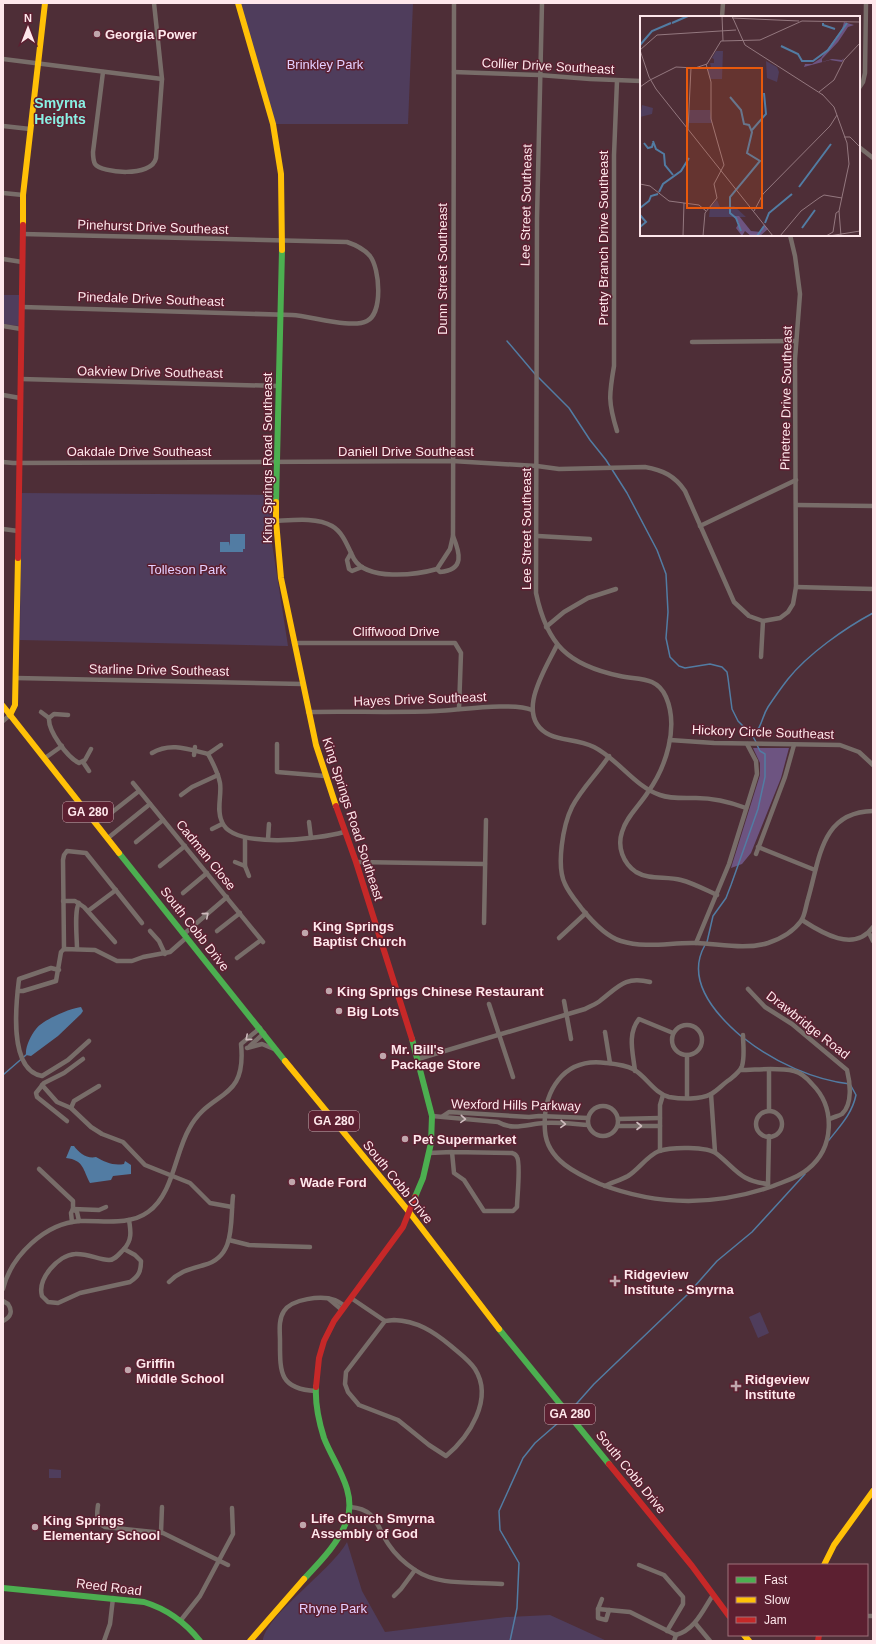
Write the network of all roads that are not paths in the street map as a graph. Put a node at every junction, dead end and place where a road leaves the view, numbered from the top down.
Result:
1 (45, 3) edge
2 (154, 3) edge
3 (238, 3) edge
4 (454, 3) edge
5 (542, 3) edge
6 (723, 3) edge
7 (866, 3) edge
8 (722, 16) edge
9 (3, 59) edge
10 (38, 63) junction
11 (103, 72) junction
12 (454, 72) junction
13 (539, 75) junction
14 (162, 79) junction
15 (617, 81) junction
16 (640, 81) edge
17 (860, 86) edge
18 (3, 126) edge
19 (30, 129) junction
20 (860, 148) edge
21 (873, 158) edge
22 (3, 193) edge
23 (23, 195) junction
24 (23, 234) junction
25 (790, 236) edge
26 (282, 242) junction
27 (3, 259) edge
28 (22, 262) junction
29 (22, 307) junction
30 (280, 314) junction
31 (3, 326) edge
32 (21, 329) junction
33 (796, 341) junction
34 (692, 342) dead end
35 (21, 379) junction
36 (279, 386) junction
37 (3, 395) edge
38 (20, 398) junction
39 (617, 431) dead end
40 (452, 461) junction
41 (3, 462) edge
42 (18, 462) junction
43 (276, 463) junction
44 (537, 466) junction
45 (796, 480) junction
46 (797, 505) junction
47 (873, 506) edge
48 (276, 521) junction
49 (700, 526) junction
50 (3, 529) edge
51 (18, 531) junction
52 (453, 536) junction
53 (538, 536) junction
54 (590, 539) dead end
55 (351, 553) junction
56 (362, 567) junction
57 (437, 569) junction
58 (796, 588) junction
59 (873, 588) edge
60 (616, 589) dead end
61 (763, 621) junction
62 (546, 627) junction
63 (294, 643) junction
64 (557, 645) junction
65 (761, 657) dead end
66 (16, 678) junction
67 (302, 684) junction
68 (3, 706) edge
69 (459, 709) junction
70 (532, 710) junction
71 (41, 712) dead end
72 (308, 712) junction
73 (10, 715) junction
74 (68, 715) dead end
75 (50, 718) junction
76 (3, 721) edge
77 (670, 740) junction
78 (277, 744) dead end
79 (747, 744) junction
80 (221, 745) dead end
81 (794, 745) junction
82 (62, 746) junction
83 (91, 749) dead end
84 (152, 753) dead end
85 (208, 754) junction
86 (609, 756) junction
87 (45, 758) junction
88 (83, 762) junction
89 (873, 765) edge
90 (89, 771) dead end
91 (218, 776) junction
92 (326, 776) junction
93 (133, 783) dead end
94 (650, 790) junction
95 (139, 791) junction
96 (181, 795) dead end
97 (150, 804) junction
98 (746, 808) junction
99 (873, 811) edge
100 (111, 813) dead end
101 (163, 820) junction
102 (486, 820) dead end
103 (309, 822) dead end
104 (222, 824) junction
105 (268, 824) dead end
106 (212, 829) dead end
107 (344, 832) junction
108 (108, 838) junction
109 (311, 838) junction
110 (245, 839) junction
111 (268, 839) junction
112 (136, 842) dead end
113 (185, 846) junction
114 (758, 847) junction
115 (756, 854) dead end
116 (235, 862) dead end
117 (356, 862) junction
118 (485, 864) junction
119 (160, 866) dead end
120 (245, 866) junction
121 (816, 870) junction
122 (207, 873) junction
123 (249, 876) dead end
124 (116, 890) junction
125 (183, 893) dead end
126 (717, 895) junction
127 (227, 897) junction
128 (63, 901) junction
129 (80, 903) junction
130 (88, 911) junction
131 (240, 913) junction
132 (586, 913) junction
133 (802, 920) junction
134 (142, 922) dead end
135 (484, 923) dead end
136 (873, 928) edge
137 (150, 931) dead end
138 (217, 931) dead end
139 (868, 933) junction
140 (186, 935) junction
141 (559, 938) dead end
142 (873, 941) edge
143 (115, 942) dead end
144 (696, 943) junction
145 (64, 948) junction
146 (77, 949) junction
147 (165, 954) junction
148 (237, 958) dead end
149 (59, 970) junction
150 (650, 982) dead end
151 (748, 989) dead end
152 (18, 991) junction
153 (564, 1002) dead end
154 (489, 1004) dead end
155 (568, 1014) junction
156 (260, 1028) junction
157 (605, 1032) dead end
158 (264, 1033) junction
159 (673, 1033) junction
160 (499, 1035) junction
161 (743, 1035) dead end
162 (572, 1039) dead end
163 (89, 1041) dead end
164 (247, 1048) junction
165 (242, 1050) junction
166 (276, 1050) junction
167 (687, 1055) junction
168 (83, 1059) dead end
169 (418, 1059) junction
170 (610, 1063) junction
171 (740, 1070) junction
172 (770, 1070) junction
173 (635, 1071) junction
174 (513, 1077) dead end
175 (42, 1085) junction
176 (99, 1086) dead end
177 (711, 1094) junction
178 (663, 1095) junction
179 (687, 1098) junction
180 (72, 1108) junction
181 (769, 1111) junction
182 (478, 1114) junction
183 (432, 1116) junction
184 (444, 1116) junction
185 (545, 1116) junction
186 (588, 1118) junction
187 (660, 1118) junction
188 (830, 1118) junction
189 (618, 1119) junction
190 (478, 1120) junction
191 (67, 1121) dead end
192 (544, 1123) junction
193 (588, 1125) junction
194 (618, 1126) junction
195 (660, 1126) junction
196 (769, 1136) junction
197 (660, 1151) junction
198 (452, 1152) junction
199 (715, 1152) junction
200 (429, 1153) junction
201 (39, 1168) dead end
202 (171, 1175) junction
203 (770, 1185) junction
204 (606, 1186) junction
205 (232, 1196) dead end
206 (106, 1207) dead end
207 (232, 1207) junction
208 (73, 1208) junction
209 (410, 1213) junction
210 (129, 1220) junction
211 (79, 1221) junction
212 (72, 1222) junction
213 (229, 1240) junction
214 (310, 1247) dead end
215 (124, 1249) junction
216 (169, 1282) dead end
217 (3, 1289) edge
218 (351, 1298) junction
219 (3, 1301) edge
220 (344, 1308) junction
221 (3, 1321) edge
222 (385, 1321) junction
223 (316, 1390) junction
224 (873, 1491) edge
225 (98, 1505) dead end
226 (162, 1507) dead end
227 (350, 1507) junction
228 (232, 1508) dead end
229 (161, 1532) junction
230 (219, 1562) junction
231 (824, 1564) edge
232 (228, 1565) dead end
233 (639, 1565) dead end
234 (415, 1570) junction
235 (502, 1584) dead end
236 (3, 1588) edge
237 (713, 1595) junction
238 (394, 1596) dead end
239 (113, 1598) junction
240 (602, 1599) dead end
241 (598, 1609) junction
242 (609, 1610) junction
243 (728, 1615) edge
244 (182, 1620) junction
245 (695, 1623) junction
246 (667, 1631) junction
247 (676, 1635) junction
248 (104, 1641) edge
249 (200, 1641) edge
250 (250, 1641) edge
251 (674, 1641) edge
252 (710, 1641) edge

1 - 10 street
2 - 14 street
3 - 26 street, King Springs Road Southeast
4 - 12 street, Dunn Street Southeast
5 - 13 street, Lee Street Southeast
6 - 8 street
7 - 17 street
9 - 10 street
10 - 11 street
10 - 19 street
11 - 14 street
11 - 14 street
12 - 13 street, Collier Drive Southeast
12 - 40 street, Dunn Street Southeast
13 - 15 street, Collier Drive Southeast
13 - 44 street, Lee Street Southeast
15 - 16 street, Collier Drive Southeast
15 - 39 street, Pretty Branch Drive Southeast
18 - 19 street
19 - 23 street
20 - 21 street
22 - 23 street
23 - 24 street
24 - 26 street, Pinehurst Drive Southeast
24 - 28 street
25 - 33 street, Pinetree Drive Southeast
26 - 30 street, King Springs Road Southeast
26 - 30 street, Pinehurst Drive Southeast
27 - 28 street
28 - 29 street
29 - 30 street, Pinedale Drive Southeast
29 - 32 street
30 - 36 street, King Springs Road Southeast
31 - 32 street
32 - 35 street
33 - 34 street
33 - 45 street, Pinetree Drive Southeast
35 - 36 street, Oakview Drive Southeast
35 - 38 street
36 - 43 street, King Springs Road Southeast
37 - 38 street
38 - 42 street
40 - 43 street, Daniell Drive Southeast
40 - 44 street, Daniell Drive Southeast
40 - 52 street, Dunn Street Southeast
41 - 42 street, Oakdale Drive Southeast
42 - 43 street, Oakdale Drive Southeast
42 - 51 street
43 - 48 street, King Springs Road Southeast
44 - 49 street, Daniell Drive Southeast
44 - 53 street, Lee Street Southeast
45 - 46 street
45 - 49 street, Pinetree Drive Southeast
46 - 47 street
46 - 58 street
48 - 55 street, Dunn Street Southeast
48 - 63 street, King Springs Road Southeast
49 - 61 street, Daniell Drive Southeast
50 - 51 street
51 - 66 street
52 - 57 street, Dunn Street Southeast
52 - 57 street, Dunn Street Southeast
53 - 54 street
53 - 62 street, Lee Street Southeast
55 - 56 street, Dunn Street Southeast
55 - 56 street, Dunn Street Southeast
56 - 57 street, Dunn Street Southeast
58 - 59 street
58 - 61 street
60 - 62 street
61 - 65 street
62 - 64 street, Lee Street Southeast
63 - 67 street, King Springs Road Southeast
63 - 69 street, Cliffwood Drive
64 - 70 street
64 - 77 street, Lee Street Southeast
66 - 67 street, Starline Drive Southeast
66 - 73 street
67 - 72 street, King Springs Road Southeast
68 - 73 street, South Cobb Drive / GA 280
69 - 70 street, Hayes Drive Southeast
69 - 72 street, Hayes Drive Southeast
70 - 86 street
71 - 75 street
72 - 92 street, King Springs Road Southeast
73 - 76 street
73 - 87 street, South Cobb Drive / GA 280
74 - 75 street
75 - 82 street
77 - 79 street, Hickory Circle Southeast
77 - 94 street, Lee Street Southeast
78 - 92 street
79 - 81 street, Hickory Circle Southeast
79 - 98 street
80 - 85 street
81 - 89 street, Hickory Circle Southeast
81 - 114 street
82 - 87 street
82 - 88 street
83 - 88 street
84 - 85 street
85 - 91 street
86 - 94 street
86 - 132 street
87 - 108 street, South Cobb Drive / GA 280
88 - 90 street
91 - 96 street
91 - 104 street
92 - 107 street, King Springs Road Southeast
93 - 95 street, Cadman Close
94 - 98 street
94 - 126 street, Lee Street Southeast
95 - 97 street, Cadman Close
95 - 100 street
97 - 101 street, Cadman Close
97 - 108 street
98 - 126 street
99 - 121 street
101 - 112 street
101 - 113 street, Cadman Close
102 - 118 street
103 - 109 street
104 - 106 street
104 - 110 street
105 - 111 street
107 - 109 street
107 - 117 street, King Springs Road Southeast
108 - 140 street, South Cobb Drive / GA 280
109 - 111 street
110 - 111 street
110 - 120 street
113 - 119 street
113 - 122 street, Cadman Close
114 - 115 street
114 - 121 street
116 - 120 street
117 - 118 street
117 - 169 street, King Springs Road Southeast
118 - 135 street
120 - 123 street
121 - 133 street
122 - 125 street
122 - 127 street, Cadman Close
124 - 128 street
124 - 130 street
124 - 134 street
126 - 144 street
127 - 131 street, Cadman Close
140 -> 127 street
128 - 129 street
128 - 145 street
129 - 130 street
129 - 146 street
130 - 143 street
131 - 138 street
131 - 148 street, Cadman Close
132 - 141 street
132 - 144 street
133 - 139 street
133 - 144 street
136 - 139 street
137 - 147 street
139 - 142 street
140 - 147 street
140 - 156 street, South Cobb Drive / GA 280
145 - 146 street
145 - 149 street
146 - 147 street
149 - 152 street
149 - 152 street
150 - 155 street
151 - 188 street, Drawbridge Road
152 - 163 street
153 - 155 street
154 - 160 street
155 - 160 street
155 - 162 street
156 - 158 street, South Cobb Drive / GA 280
156 -> 165 street
157 - 170 street
158 - 164 street
158 - 166 street, South Cobb Drive / GA 280
159 - 167 street
159 - 167 street
159 - 173 street
160 - 169 street
160 - 174 street
161 - 171 street
164 - 165 street
164 - 166 street
165 - 202 street
166 - 209 street, South Cobb Drive / GA 280
167 - 179 street
168 - 175 street
169 - 183 street, King Springs Road Southeast
170 - 173 street
170 - 185 street
171 - 172 street
171 - 177 street
172 - 181 street
172 - 188 street
173 - 178 street
175 - 180 street
175 - 191 street
176 - 180 street
177 - 179 street
177 - 199 street
178 - 179 street
178 - 187 street
180 - 202 street
181 - 196 street
181 - 196 street
182 - 184 street, Wexford Hills Parkway
182 - 185 street, Wexford Hills Parkway
182 - 190 street
183 - 184 street, Wexford Hills Parkway
183 - 200 street, King Springs Road Southeast
184 -> 190 street, Wexford Hills Parkway
185 - 186 street, Wexford Hills Parkway
185 - 192 street
186 - 189 street, Wexford Hills Parkway
186 - 193 street, Wexford Hills Parkway
187 - 189 street
187 - 195 street
188 - 203 street
189 - 194 street
190 - 192 street, Wexford Hills Parkway
192 -> 193 street, Wexford Hills Parkway
192 - 204 street
193 - 194 street, Wexford Hills Parkway
194 -> 195 street
195 - 197 street
196 - 203 street
197 - 199 street
197 - 204 street
198 - 198 street
198 - 200 street
199 - 203 street
200 - 209 street, King Springs Road Southeast
201 - 208 street
202 - 207 street
202 - 210 street
203 - 204 street
205 - 207 street
206 - 208 street
207 - 213 street
208 - 211 street
208 - 212 street
209 - 218 street, King Springs Road Southeast
209 - 237 street, South Cobb Drive / GA 280
210 - 211 street
210 - 215 street
211 - 212 street
212 - 217 street
213 - 214 street
213 - 216 street
215 - 215 street
218 - 220 street, King Springs Road Southeast
218 - 222 street
219 - 221 street
220 - 223 street, King Springs Road Southeast
220 - 223 street
222 - 222 street
223 - 227 street, King Springs Road Southeast
224 - 231 street
225 - 229 street
226 - 229 street
227 - 234 street
227 - 250 street, King Springs Road Southeast
228 - 230 street
229 - 230 street
230 - 232 street
230 - 244 street
233 - 246 street
234 - 235 street
234 - 238 street
236 - 239 street, Reed Road
237 - 243 street, South Cobb Drive / GA 280
237 - 245 street
239 - 244 street, Reed Road
239 - 248 street
240 - 241 street
241 - 242 street
241 - 242 street
242 - 246 street
244 - 249 street, Reed Road
245 - 247 street
245 - 252 street
246 - 247 street
247 - 251 street

